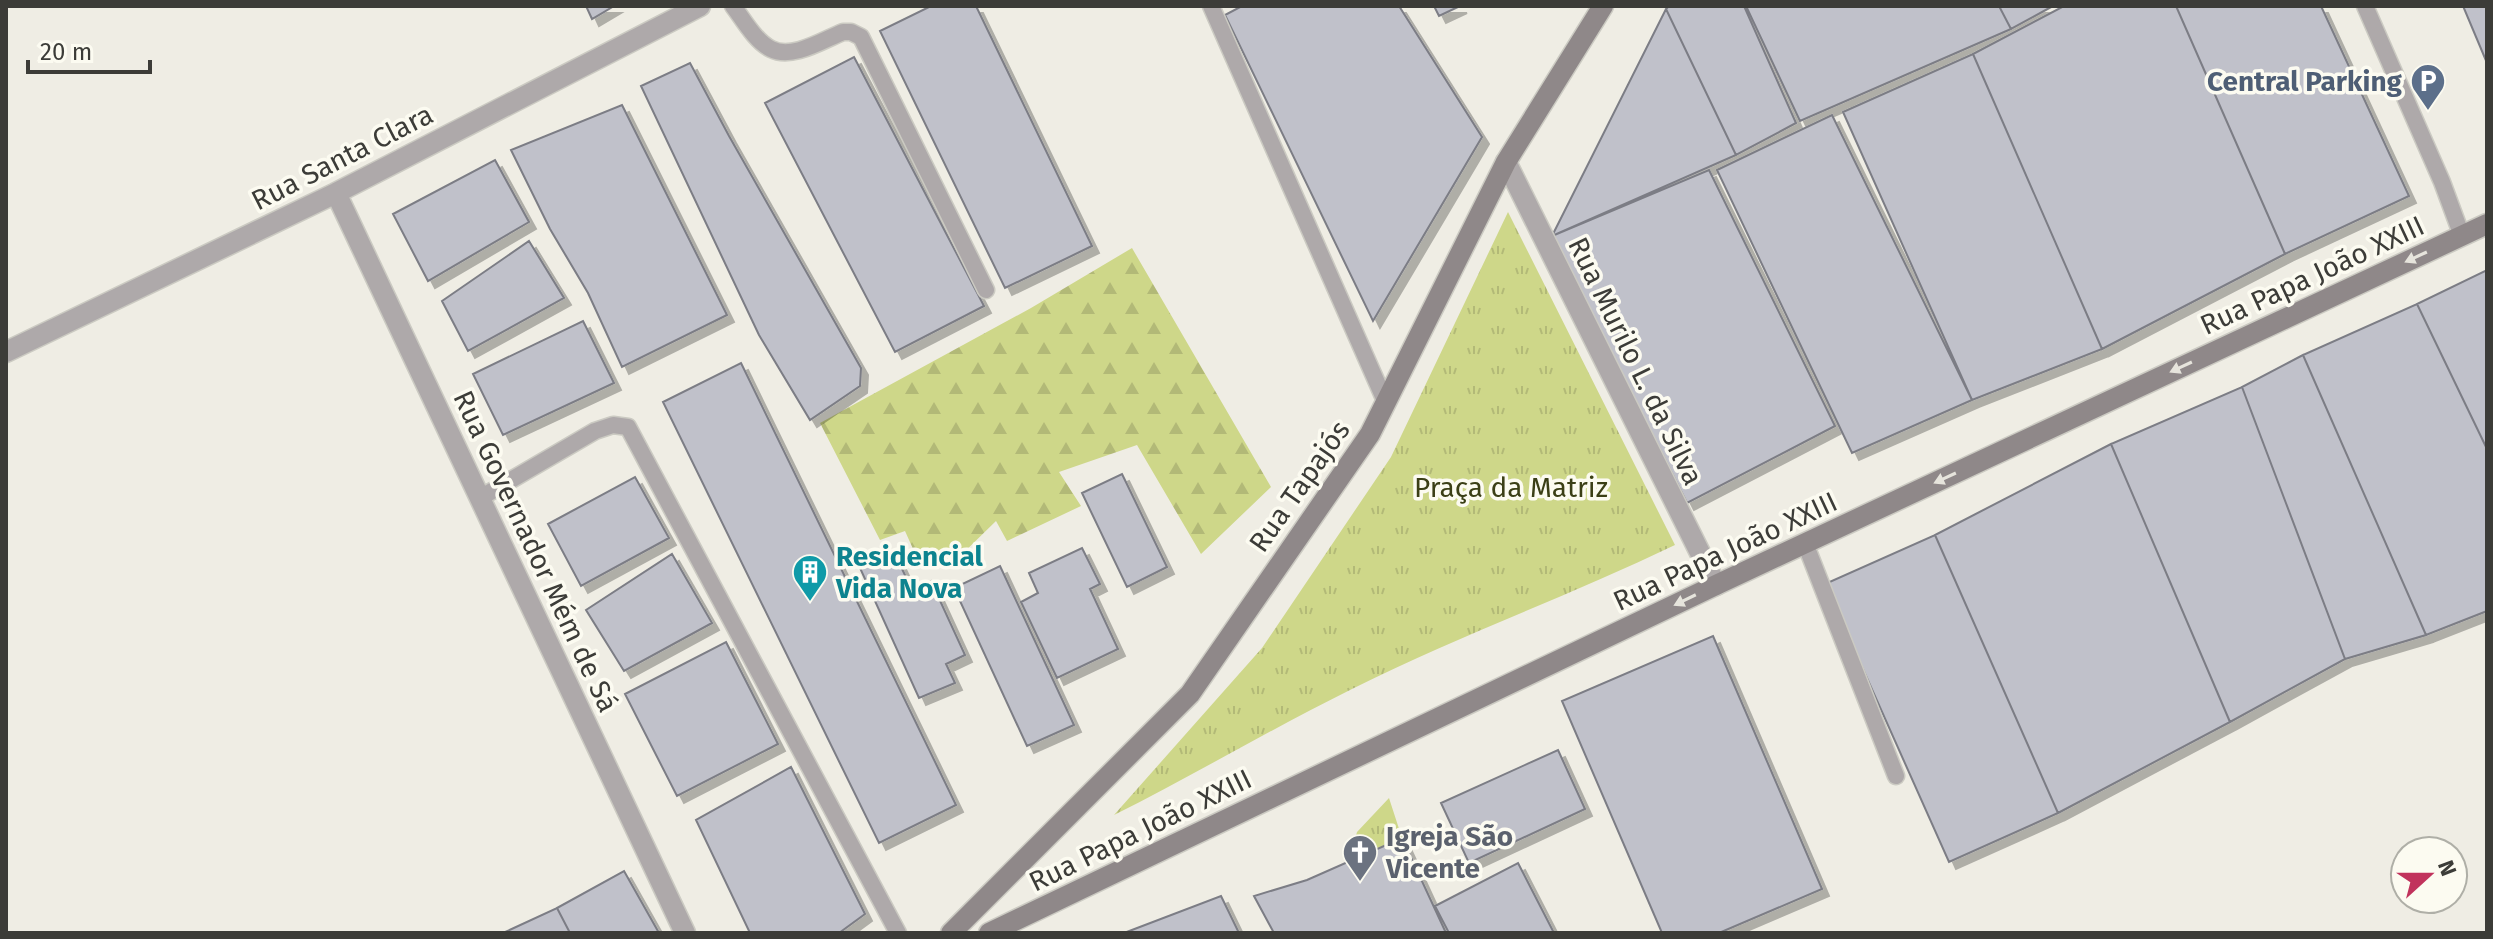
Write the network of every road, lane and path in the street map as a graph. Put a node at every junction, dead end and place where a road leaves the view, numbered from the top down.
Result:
1 (700, 6) edge
2 (733, 6) edge
3 (1211, 6) edge
4 (1603, 6) edge
5 (2365, 6) edge
6 (1506, 162) junction
7 (336, 193) junction
8 (2487, 224) edge
9 (2462, 236) junction
10 (986, 290) dead end
11 (6, 352) edge
12 (1386, 403) junction
13 (480, 498) junction
14 (1805, 543) junction
15 (1716, 585) junction
16 (1896, 776) dead end
17 (685, 933) edge
18 (898, 933) edge
19 (951, 933) edge
20 (989, 933) edge

1 - 7 street, Rua Santa Clara
2 - 10 lane
3 - 12 lane
4 - 6 main road, Rua Tapajós
5 - 9 lane
6 - 12 main road, Rua Tapajós
6 - 15 street, Rua Murilo L. da Silva
7 - 11 street, Rua Santa Clara
7 - 13 street, Rua Governador Mém de Sá
8 - 9 main road, Rua Papa João XXIII
9 -> 14 main road, Rua Papa João XXIII
12 - 19 main road, Rua Tapajós
13 - 17 street, Rua Governador Mém de Sá
13 - 18 lane
14 - 15 main road, Rua Papa João XXIII
14 - 16 lane
15 -> 20 main road, Rua Papa João XXIII

